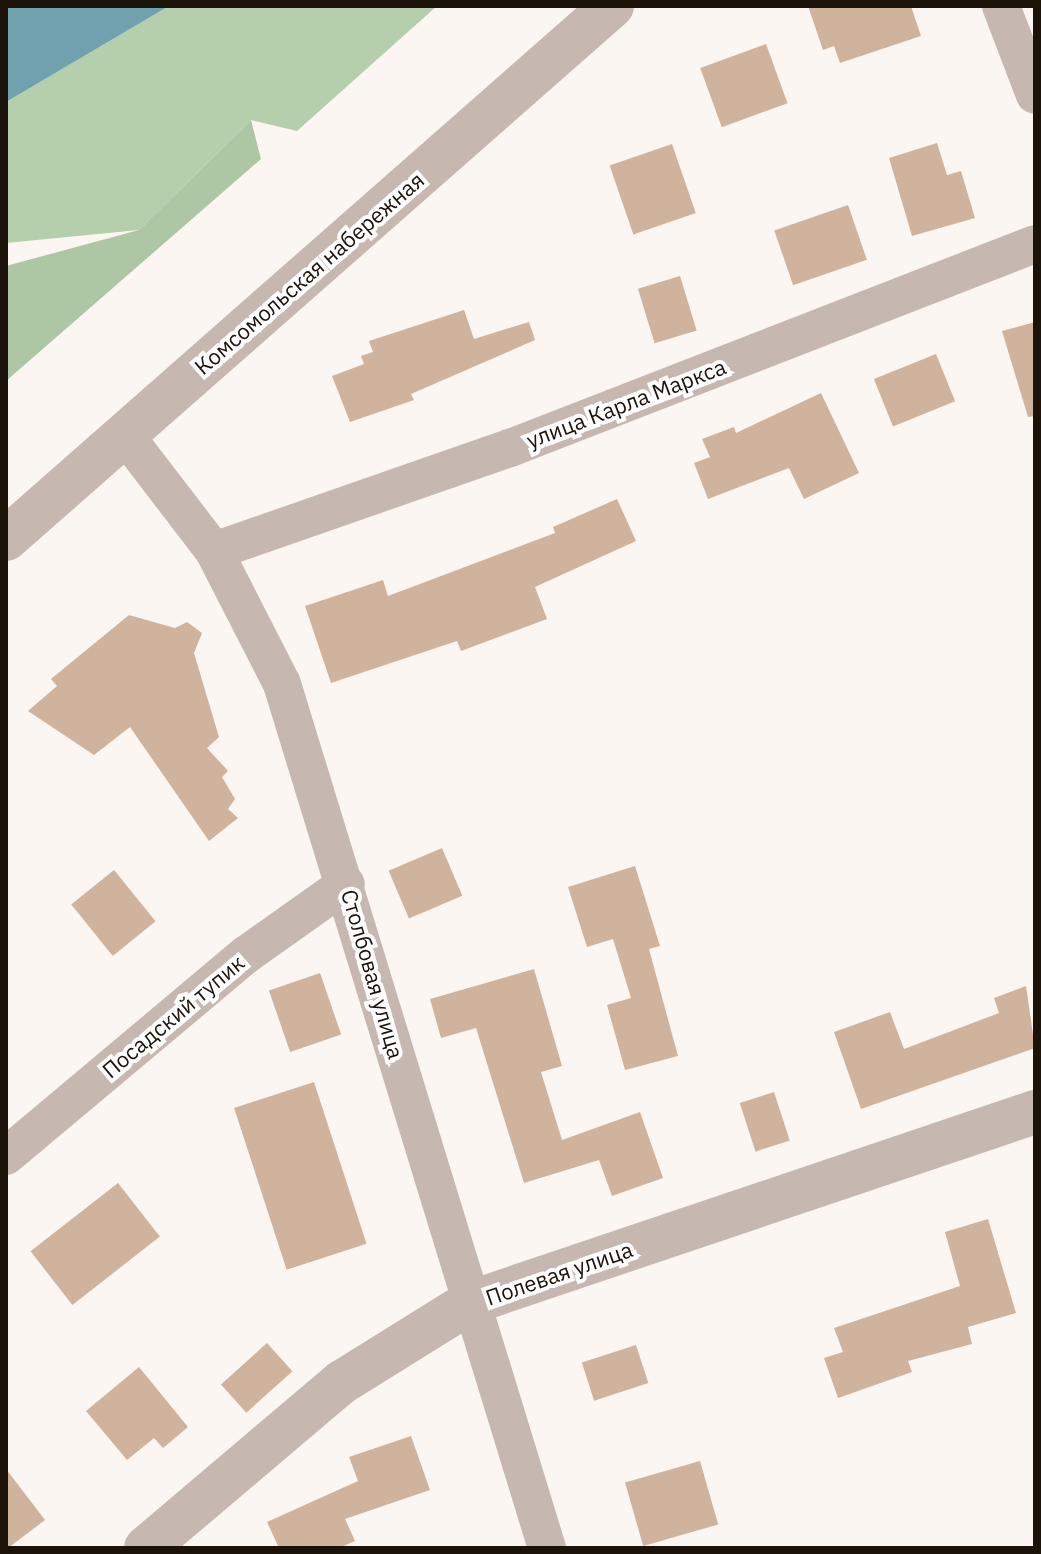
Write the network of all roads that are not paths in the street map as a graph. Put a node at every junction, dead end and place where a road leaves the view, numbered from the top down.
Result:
1 (612, 6) edge
2 (1001, 6) edge
3 (1035, 95) edge
4 (1035, 244) edge
5 (125, 435) junction
6 (6, 539) edge
7 (214, 551) junction
8 (346, 884) junction
9 (1035, 1112) edge
10 (6, 1156) edge
11 (469, 1303) junction
12 (146, 1548) edge
13 (547, 1548) edge

1 - 5 street, Комсомольская набережная
2 - 3 street
4 - 7 street, улица Карла Маркса
5 - 6 street, Комсомольская набережная
5 - 7 street, Столбовая улица
7 - 8 street, Столбовая улица
8 - 10 street, Посадский тупик
8 - 11 street, Столбовая улица
9 - 11 street, Полевая улица
11 - 12 street, Полевая улица
11 - 13 street, Столбовая улица

